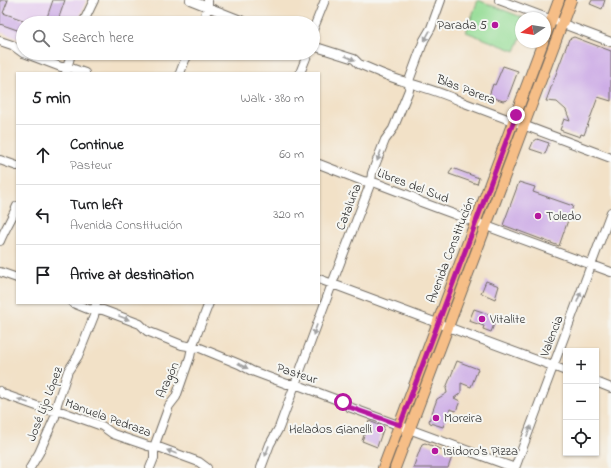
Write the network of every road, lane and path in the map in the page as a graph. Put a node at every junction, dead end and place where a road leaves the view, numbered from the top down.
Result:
1 (94, 0) edge
2 (190, 0) edge
3 (325, 0) edge
4 (441, 0) edge
5 (499, 0) edge
6 (559, 0) edge
7 (571, 0) edge
8 (208, 4) edge
9 (530, 12) edge
10 (87, 16) edge
11 (204, 16) edge
12 (233, 16) edge
13 (319, 16) edge
14 (551, 20) joint
15 (562, 24) junction
16 (0, 40) edge
17 (611, 42) edge
18 (16, 48) edge
19 (320, 48) edge
20 (541, 48) edge
21 (42, 60) edge
22 (68, 60) edge
23 (185, 60) edge
24 (305, 60) edge
25 (67, 70) edge
26 (79, 72) edge
27 (180, 72) edge
28 (300, 72) edge
29 (410, 83) junction
30 (514, 121) junction
31 (524, 125) junction
32 (611, 158) edge
33 (0, 160) edge
34 (320, 164) edge
35 (16, 166) edge
36 (371, 182) junction
37 (16, 208) edge
38 (611, 212) edge
39 (475, 223) junction
40 (486, 227) junction
41 (0, 241) edge
42 (591, 265) junction
43 (0, 272) edge
44 (611, 272) edge
45 (16, 278) edge
46 (320, 279) edge
47 (332, 284) junction
48 (76, 304) edge
49 (209, 304) edge
50 (96, 306) edge
51 (437, 324) junction
52 (448, 328) junction
53 (192, 347) junction
54 (553, 366) junction
55 (563, 370) edge
56 (599, 383) edge
57 (295, 384) junction
58 (611, 388) edge
59 (0, 391) edge
60 (56, 411) junction
61 (400, 425) junction
62 (410, 429) junction
63 (154, 447) junction
64 (30, 468) edge
65 (150, 468) edge
66 (207, 468) edge
67 (261, 468) edge
68 (384, 468) edge
69 (395, 468) edge
70 (515, 468) edge

1 - 10 street
2 - 8 street
3 - 13 street
4 -> 29 street, Cataluña
5 - 9 street
6 - 14 main road
7 - 15 main road, Avenida Constitución
8 - 11 street
8 - 12 street
14 - 15 street
15 - 17 street
15 - 31 main road, Avenida Constitución
16 - 18 street
19 -> 29 street, Blas Parera
20 - 30 main road, Avenida Constitución
21 - 25 street
22 - 25 street
23 - 27 street
24 - 28 street
25 - 26 street
29 - 30 street, Blas Parera
29 -> 36 street, Cataluña
30 - 31 street, Blas Parera
30 - 39 main road, Avenida Constitución
31 - 32 street, Blas Parera
31 - 40 main road, Avenida Constitución
33 - 35 street
34 - 36 street, Libres del Sud
36 - 39 street, Libres del Sud
36 - 47 street, Cataluña
37 - 41 street
38 - 42 street, Valencia
39 - 40 street, Libres del Sud
39 - 51 main road, Avenida Constitución
40 - 42 street, Libres del Sud
40 - 52 main road, Avenida Constitución
42 - 44 street, Libres del Sud
54 -> 42 street, Valencia
43 - 45 street
46 - 47 street
47 - 51 street
47 -> 57 street, Cataluña
48 - 50 street, Pasteur
49 - 53 street, Aragón
50 -> 53 street, Pasteur
50 - 60 street, José Lijo López
51 - 52 street
51 - 61 main road, Avenida Constitución
52 - 54 street
52 - 62 main road, Avenida Constitución
53 -> 57 street, Pasteur
53 - 63 street, Aragón
54 - 55 street
70 -> 54 street, Valencia
56 - 58 street
57 - 61 street, Pasteur
57 -> 67 street, Cataluña
60 -> 59 street, Manuela Pedraza
60 - 63 street, Manuela Pedraza
60 - 64 street, José Lijo López
61 - 62 street, Pasteur
61 - 68 main road, Avenida Constitución
62 - 69 main road, Avenida Constitución
62 - 70 street, Pasteur
63 - 65 street, Aragón
66 -> 63 street, Manuela Pedraza

